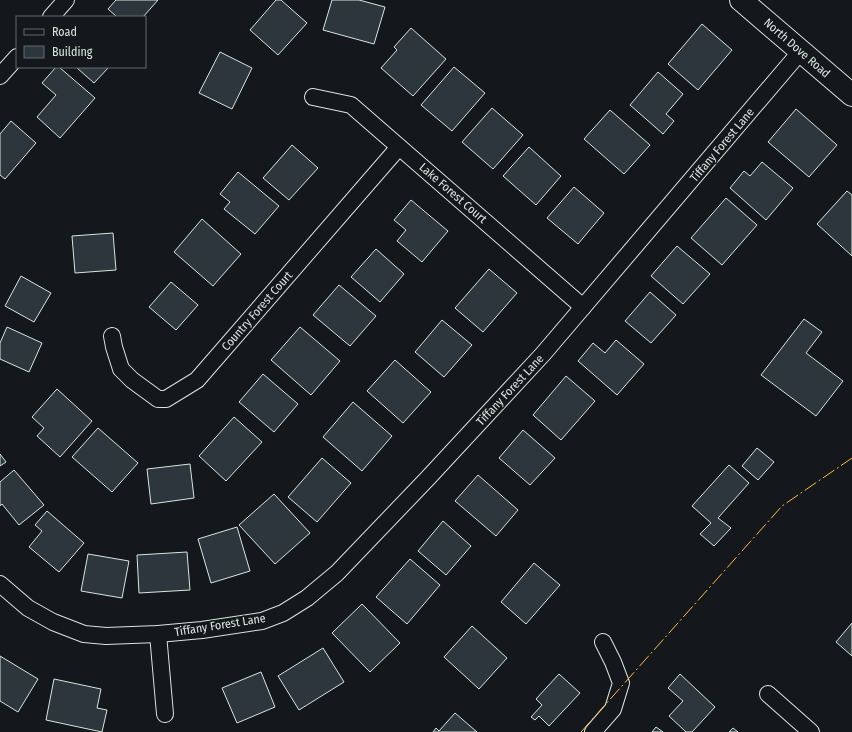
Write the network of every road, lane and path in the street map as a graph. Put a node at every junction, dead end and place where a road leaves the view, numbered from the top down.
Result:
1 (66, 0) edge
2 (742, 0) edge
3 (52, 16) edge
4 (801, 51) junction
5 (16, 58) edge
6 (0, 76) edge
7 (852, 95) edge
8 (313, 97) dead end
9 (399, 147) junction
10 (583, 307) junction
11 (112, 336) dead end
12 (0, 584) edge
13 (158, 634) junction
14 (603, 642) dead end
15 (768, 694) dead end
16 (165, 714) dead end
17 (593, 732) edge
18 (811, 732) edge

1 - 3 street
2 - 4 street, North Dove Road
4 - 7 street, North Dove Road
4 - 10 street, Tiffany Forest Lane
5 - 6 street
8 - 9 street, Lake Forest Court
9 - 10 street, Lake Forest Court
9 - 11 street, Country Forest Court
10 - 13 street, Tiffany Forest Lane
12 - 13 street, Tiffany Forest Lane
13 - 16 street
14 - 17 street
15 - 18 street

